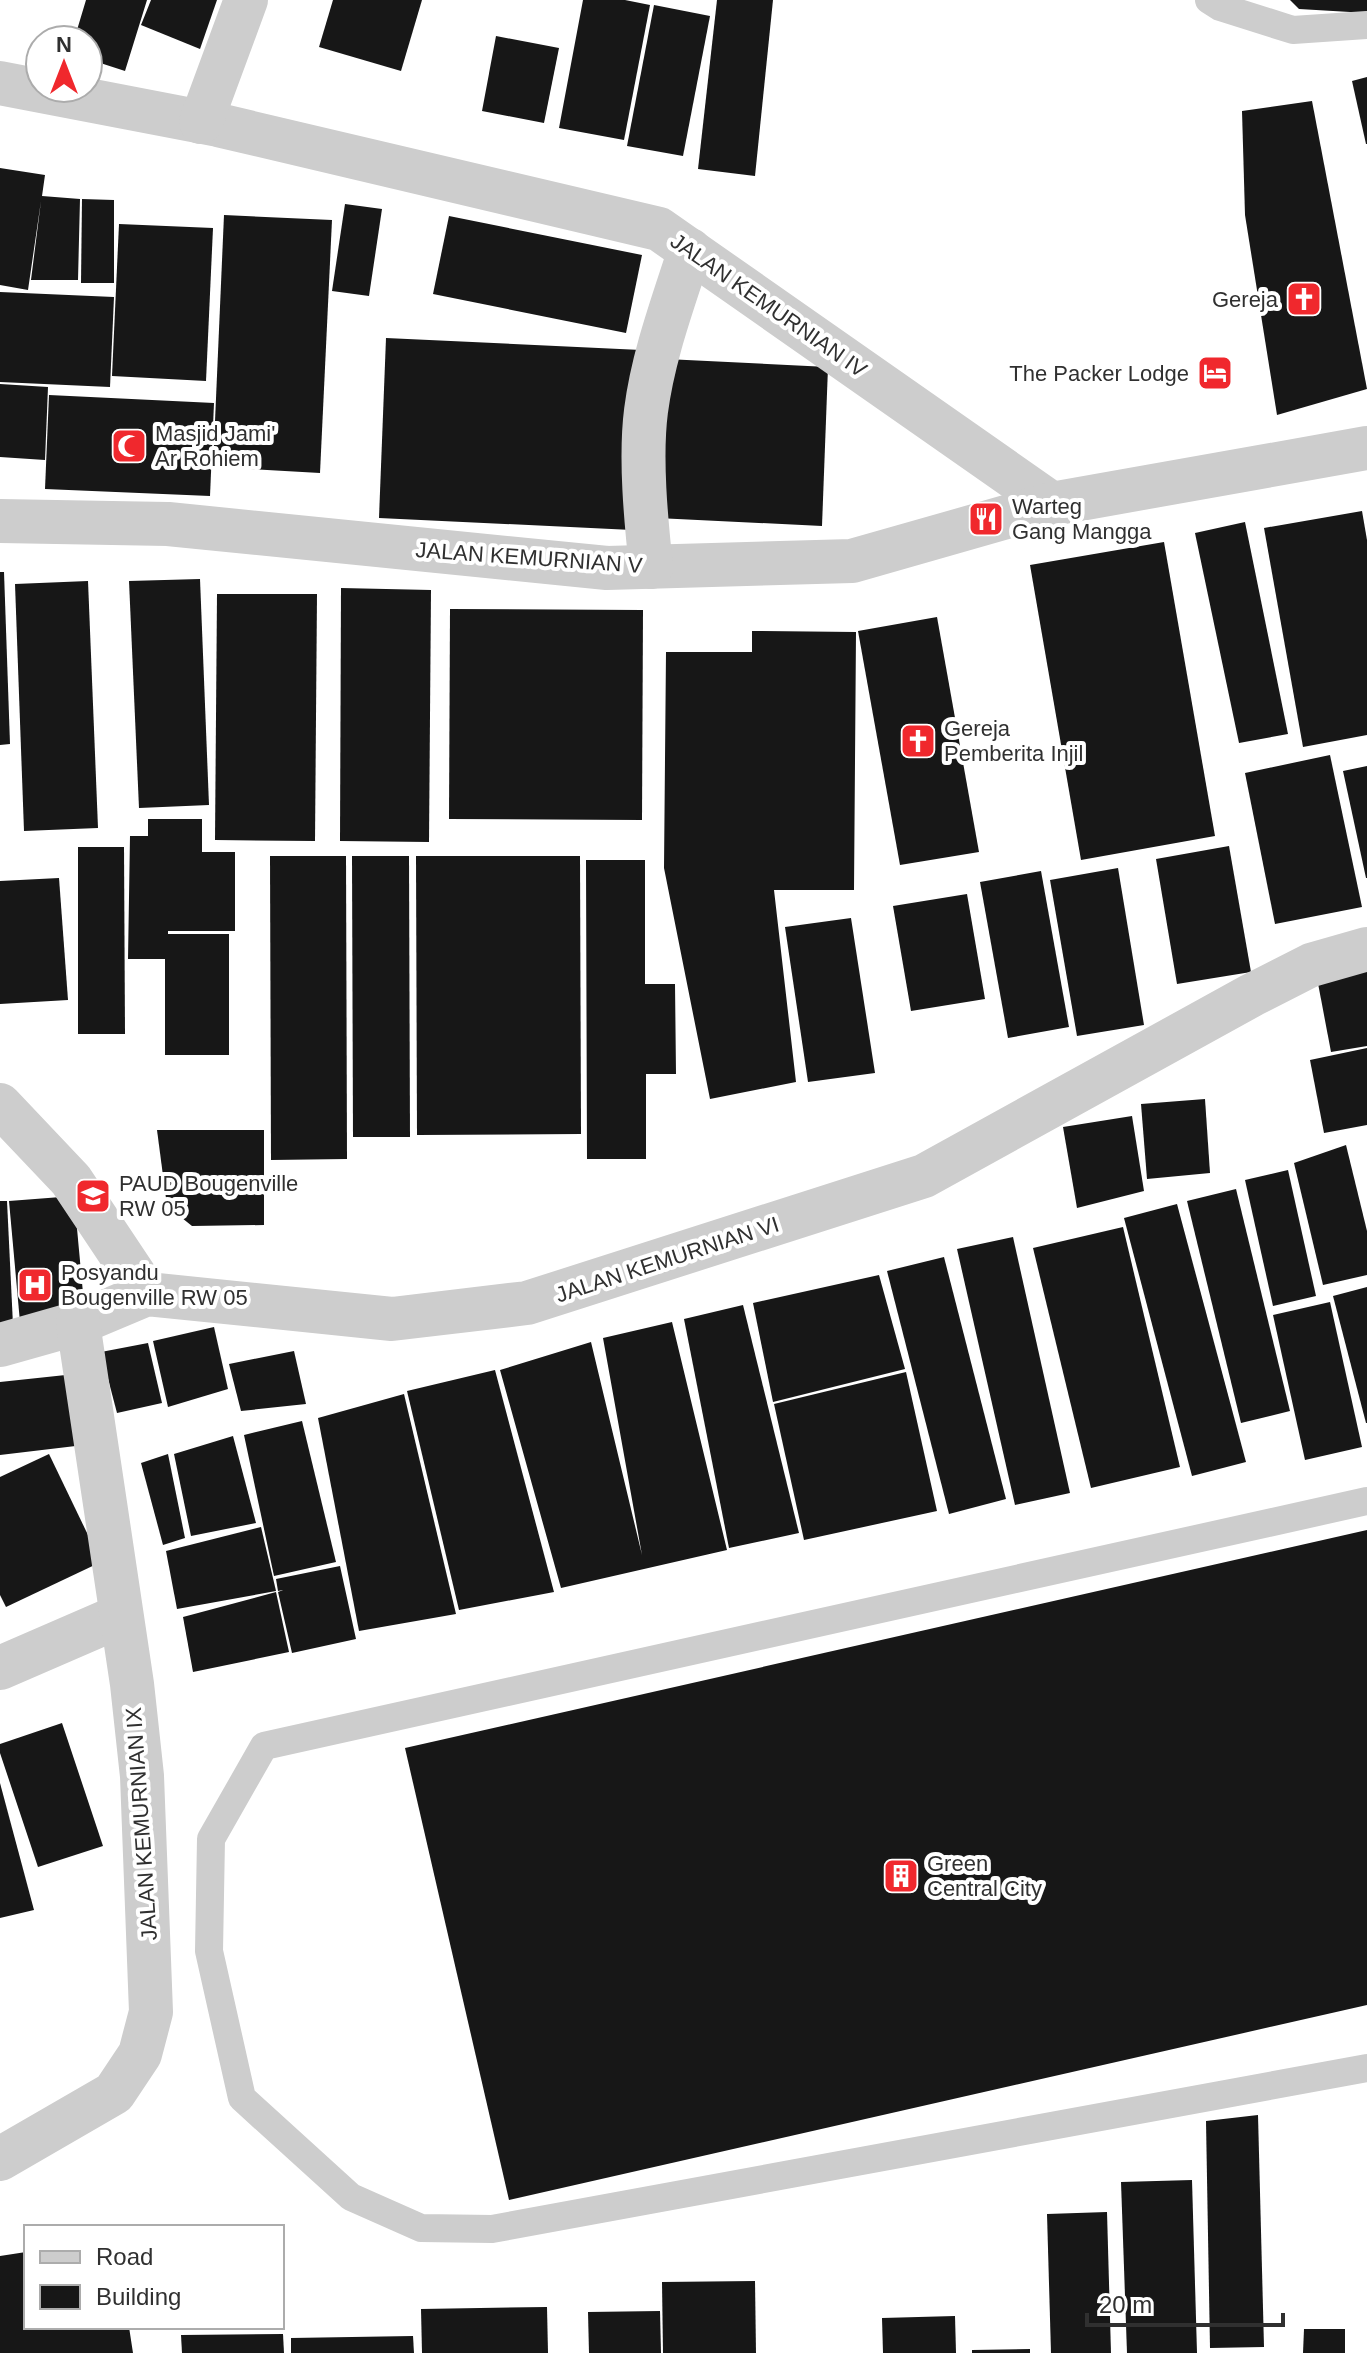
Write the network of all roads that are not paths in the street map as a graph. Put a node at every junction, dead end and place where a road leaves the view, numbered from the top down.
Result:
1 (246, 0) edge
2 (1209, 0) edge
3 (1367, 25) edge
4 (0, 83) edge
5 (201, 122) junction
6 (690, 250) junction
7 (1367, 448) edge
8 (1052, 504) junction
9 (0, 521) edge
10 (651, 567) junction
11 (1367, 949) edge
12 (0, 1105) edge
13 (147, 1294) junction
14 (78, 1323) junction
15 (0, 1345) edge
16 (1367, 1501) edge
17 (120, 1616) junction
18 (0, 1668) edge
19 (1367, 2068) edge
20 (0, 2159) edge

1 - 5 street
2 - 3 lane
4 - 5 street, JALAN KEMURNIAN IV
5 - 6 street, JALAN KEMURNIAN IV
6 - 8 street, JALAN KEMURNIAN IV
6 - 10 street
7 - 8 street
8 - 10 street, JALAN KEMURNIAN V
9 - 10 street, JALAN KEMURNIAN V
11 - 13 street, JALAN KEMURNIAN VI
12 - 13 street
13 - 14 street
14 - 15 street
14 - 17 street, JALAN KEMURNIAN IX
16 - 19 lane
17 - 18 street
17 - 20 street, JALAN KEMURNIAN IX

